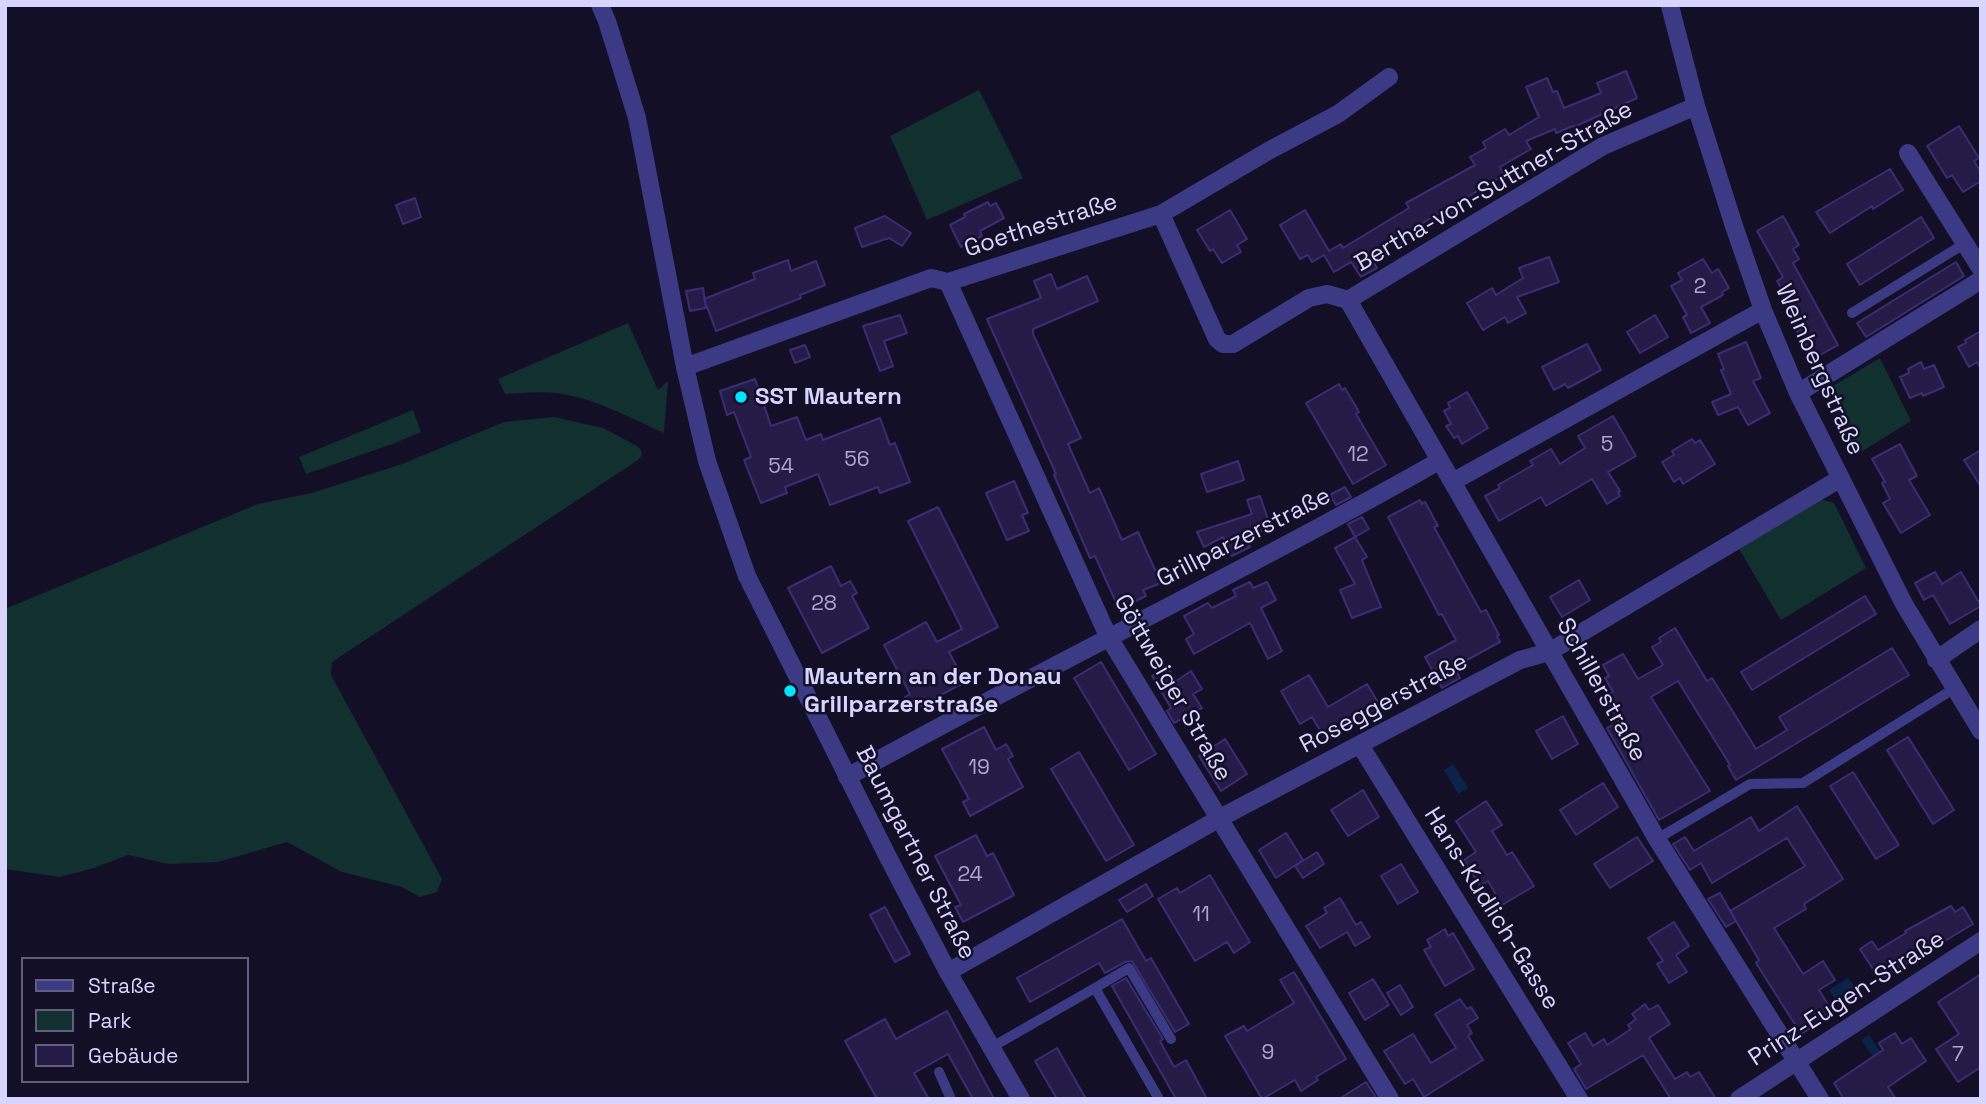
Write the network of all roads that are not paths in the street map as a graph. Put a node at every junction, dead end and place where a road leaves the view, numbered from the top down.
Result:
1 (600, 5) edge
2 (1670, 6) edge
3 (1389, 78) dead end
4 (1696, 106) junction
5 (1908, 153) dead end
6 (1161, 214) junction
7 (1964, 244) junction
8 (1981, 269) edge
9 (1981, 280) edge
10 (948, 282) junction
11 (1348, 300) junction
12 (1763, 310) junction
13 (1852, 313) dead end
14 (685, 367) junction
15 (1798, 393) junction
16 (1439, 461) junction
17 (1841, 478) junction
18 (1454, 481) junction
19 (1981, 629) edge
20 (1108, 636) junction
21 (1549, 652) junction
22 (1936, 660) junction
23 (1955, 688) junction
24 (1981, 731) edge
25 (1360, 745) junction
26 (847, 776) junction
27 (1220, 818) junction
28 (1657, 839) junction
29 (1981, 941) edge
30 (948, 972) junction
31 (1095, 988) junction
32 (1171, 1039) dead end
33 (992, 1047) junction
34 (1796, 1062) junction
35 (939, 1072) dead end
36 (951, 1099) edge
37 (1021, 1099) edge
38 (1159, 1099) edge
39 (1390, 1099) edge
40 (1579, 1099) edge
41 (1739, 1099) edge
42 (1820, 1099) edge

1 - 14 street, Baumgartner Straße
2 - 4 street, Weinbergstraße
3 - 6 street, Goethestraße
4 - 11 street, Bertha-von-Suttner-Straße
4 - 12 street, Weinbergstraße
5 - 7 street
6 - 10 street, Goethestraße
6 - 11 street, Bertha-von-Suttner-Straße
7 - 8 street
7 - 13 lane
9 - 15 street
10 - 14 street, Goethestraße
10 - 20 street, Göttweiger Straße
11 - 16 street, Schillerstraße
12 - 15 street, Weinbergstraße
12 - 18 street
14 - 26 street, Baumgartner Straße
15 - 17 street, Weinbergstraße
16 - 18 street, Schillerstraße
16 - 20 street, Grillparzerstraße
17 - 21 street, Roseggerstraße
17 - 22 street, Weinbergstraße
18 - 21 street, Schillerstraße
19 - 22 street
20 - 26 street, Grillparzerstraße
20 - 27 street, Göttweiger Straße
21 - 25 street, Roseggerstraße
21 - 28 street, Schillerstraße
22 - 23 street, Weinbergstraße
23 - 24 street, Weinbergstraße
23 - 28 lane
25 - 27 street, Roseggerstraße
25 - 40 street, Hans-Kudlich-Gasse
26 - 30 street, Baumgartner Straße
27 - 30 street, Roseggerstraße
27 - 39 street, Göttweiger Straße
28 - 34 street, Schillerstraße
29 - 34 street, Prinz-Eugen-Straße
30 - 33 street, Baumgartner Straße
31 - 32 lane
31 - 33 lane
31 - 38 lane
33 - 37 street, Baumgartner Straße
34 - 41 street, Prinz-Eugen-Straße
34 - 42 street, Schillerstraße
35 - 36 lane

